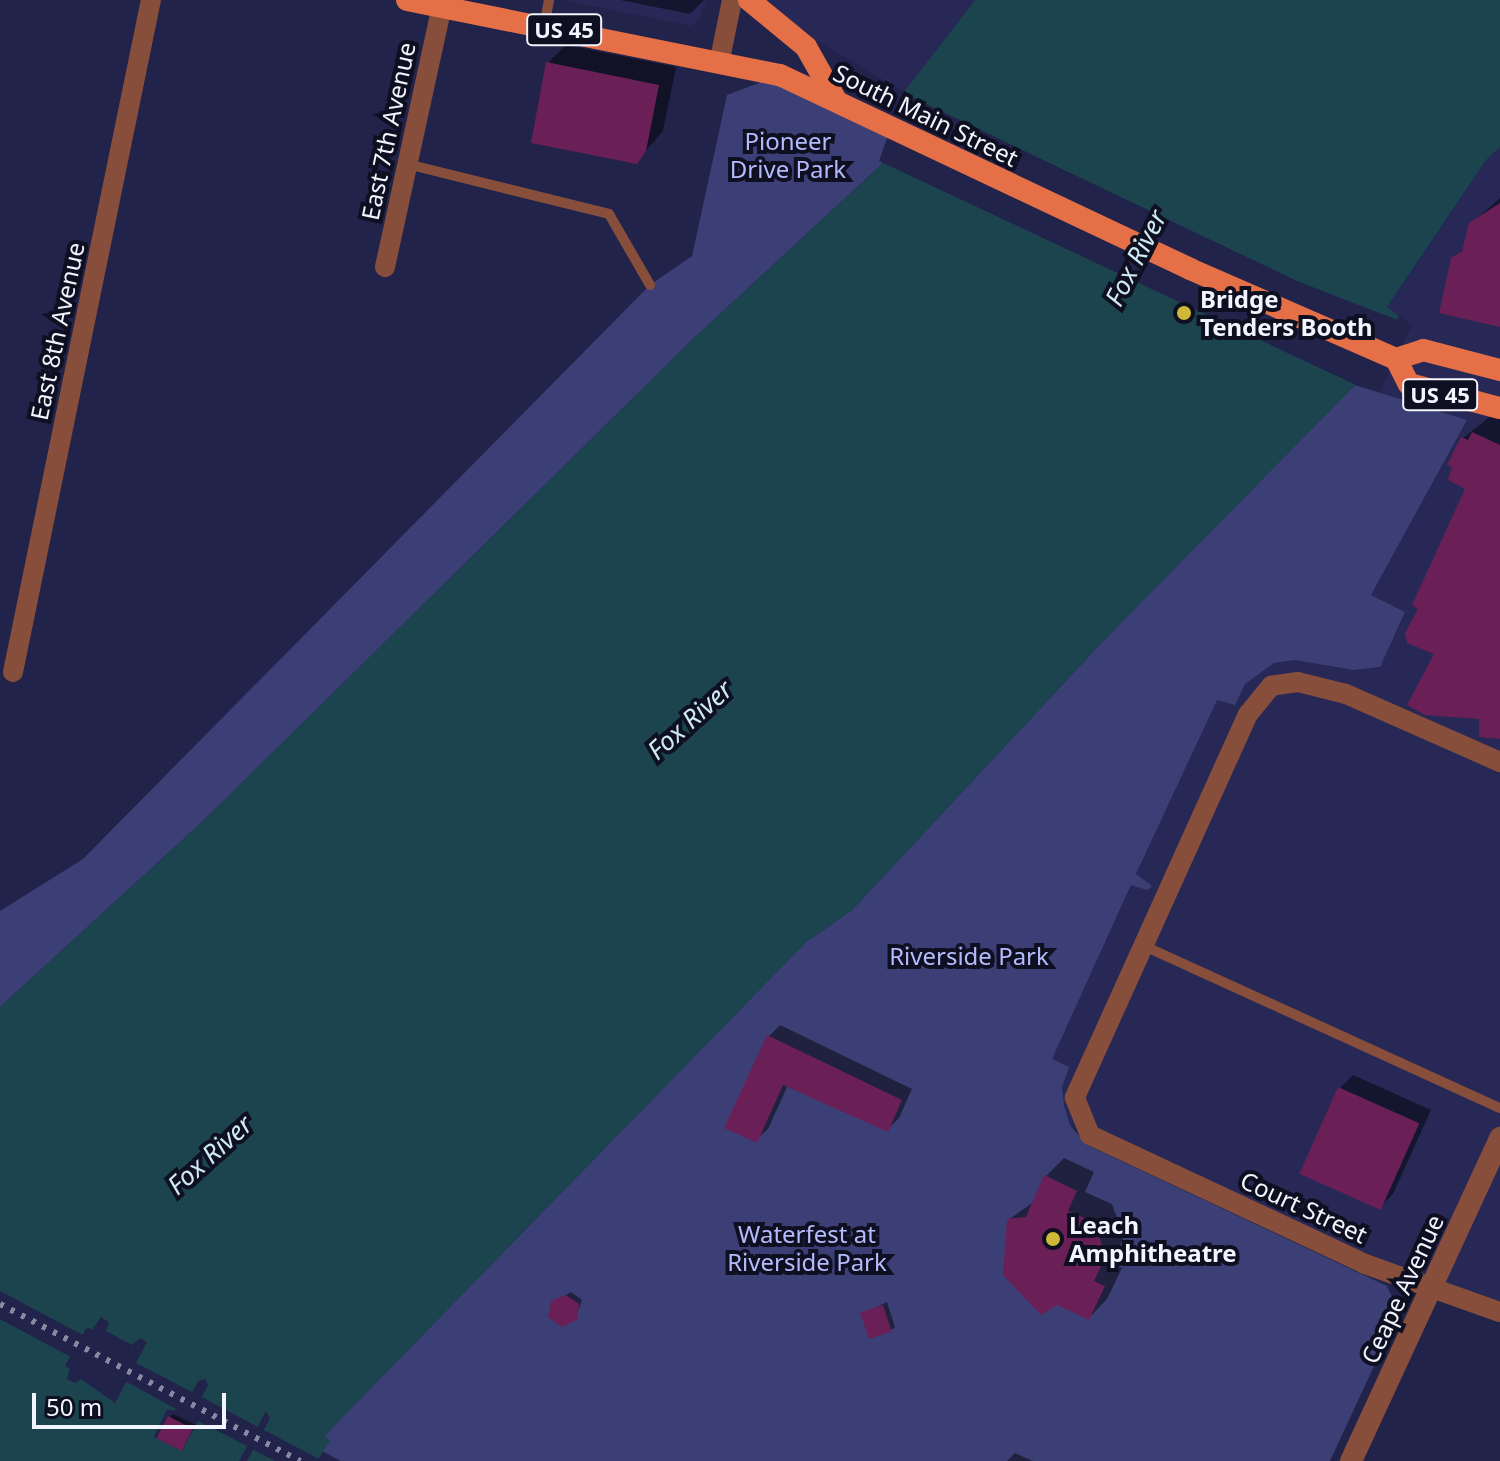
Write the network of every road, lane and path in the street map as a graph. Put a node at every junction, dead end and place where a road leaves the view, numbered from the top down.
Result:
1 (151, 0) edge
2 (407, 0) edge
3 (549, 0) edge
4 (732, 0) edge
5 (749, 0) edge
6 (442, 3) edge
7 (544, 26) junction
8 (720, 59) junction
9 (836, 100) junction
10 (407, 164) junction
11 (385, 267) dead end
12 (650, 285) dead end
13 (1396, 359) junction
14 (1500, 370) edge
15 (1500, 408) edge
16 (13, 672) dead end
17 (1500, 762) edge
18 (1142, 945) junction
19 (1500, 1108) edge
20 (1499, 1144) edge
21 (1431, 1288) junction
22 (1500, 1312) edge
23 (1351, 1461) edge

1 - 16 street, East 8th Avenue
2 - 6 main road, South Main Street / US 45
3 - 7 lane
4 - 8 street
5 - 9 main road
6 - 7 main road, South Main Street / US 45
6 - 10 street, East 7th Avenue
7 - 8 main road, South Main Street / US 45
8 - 9 main road, South Main Street / US 45
9 - 13 main road, South Main Street / US 45
10 - 11 street, East 7th Avenue
10 - 12 lane
13 - 14 main road, US 45
13 - 15 main road, US 45
17 - 18 street
18 - 19 lane
18 - 21 street, Court Street
20 - 21 street, Ceape Avenue
21 - 22 street, Court Street
21 - 23 street, Ceape Avenue

